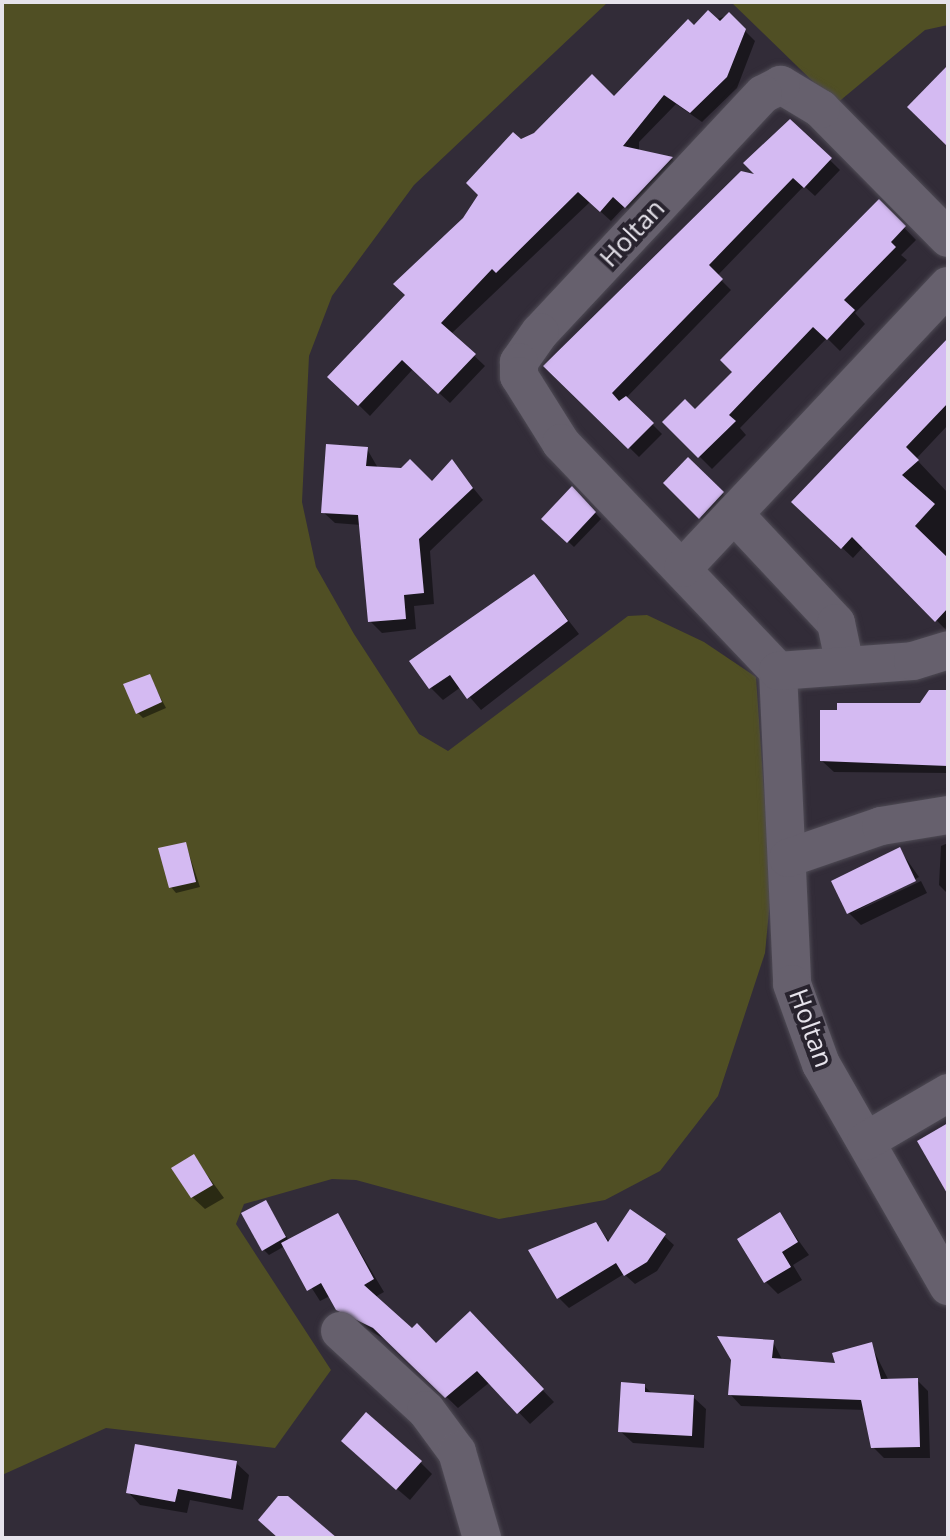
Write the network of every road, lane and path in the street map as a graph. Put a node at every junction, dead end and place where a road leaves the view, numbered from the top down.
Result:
1 (948, 238) edge
2 (948, 286) edge
3 (734, 514) junction
4 (683, 568) junction
5 (948, 650) edge
6 (844, 662) junction
7 (778, 671) junction
8 (948, 815) edge
9 (788, 858) junction
10 (948, 1093) edge
11 (866, 1141) junction
12 (948, 1286) edge
13 (340, 1331) dead end
14 (482, 1538) edge

1 - 4 street, Holtan
2 - 3 street
3 - 4 street
3 - 6 street
4 - 7 street, Holtan
5 - 6 street
6 - 7 street
7 - 9 street, Holtan
8 - 9 street
9 - 11 street, Holtan
10 - 11 street
11 - 12 street, Holtan
13 - 14 street

